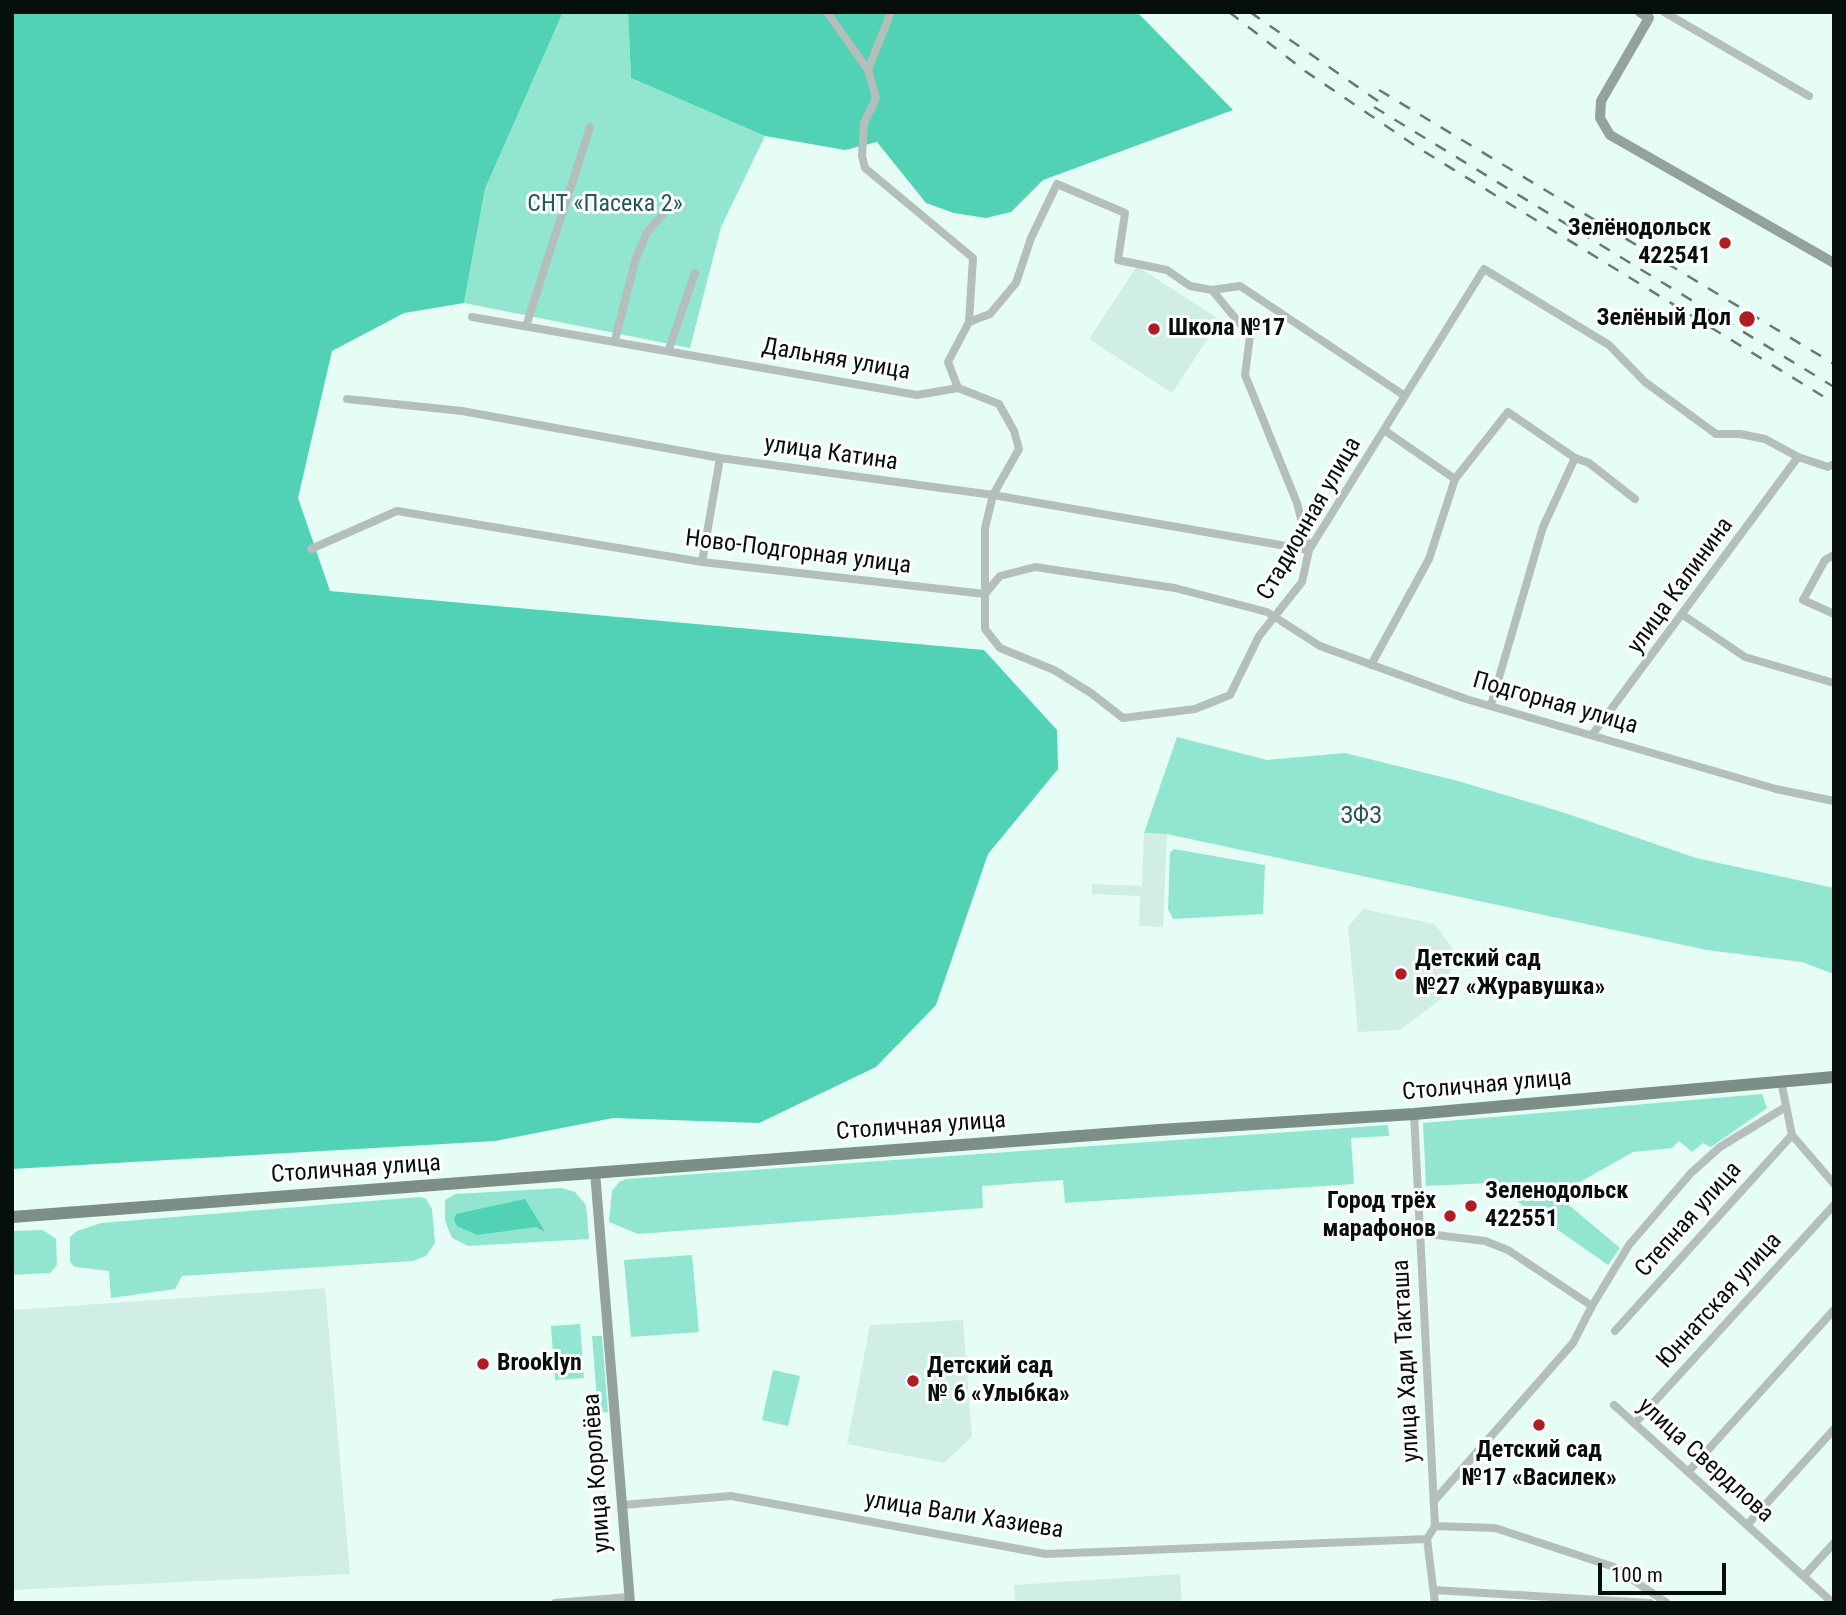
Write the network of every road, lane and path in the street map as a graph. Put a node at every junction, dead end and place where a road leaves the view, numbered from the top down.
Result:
1 (827, 12) edge
2 (891, 12) edge
3 (1664, 12) edge
4 (1647, 14) edge
5 (868, 70) junction
6 (1809, 96) dead end
7 (590, 127) dead end
8 (667, 209) dead end
9 (1834, 263) edge
10 (695, 273) dead end
11 (1212, 290) junction
12 (472, 317) dead end
13 (969, 322) junction
14 (526, 326) junction
15 (615, 340) junction
16 (669, 349) junction
17 (958, 388) junction
18 (1405, 396) junction
19 (347, 399) dead end
20 (1384, 430) junction
21 (1798, 457) junction
22 (720, 458) junction
23 (1575, 458) junction
24 (1834, 464) edge
25 (1455, 480) junction
26 (993, 495) junction
27 (1635, 499) dead end
28 (311, 549) dead end
29 (1309, 550) junction
30 (1834, 555) edge
31 (702, 562) junction
32 (985, 594) junction
33 (1834, 614) edge
34 (1684, 615) junction
35 (1275, 618) junction
36 (1371, 665) junction
37 (1834, 683) edge
38 (1491, 705) junction
39 (1592, 735) junction
40 (1834, 801) edge
41 (1834, 1077) edge
42 (1781, 1080) junction
43 (1784, 1108) junction
44 (1414, 1114) junction
45 (1792, 1135) junction
46 (595, 1172) junction
47 (1834, 1184) edge
48 (1834, 1205) edge
49 (12, 1217) edge
50 (1420, 1233) junction
51 (1592, 1306) junction
52 (1834, 1310) edge
53 (1615, 1331) dead end
54 (1614, 1405) dead end
55 (1634, 1423) junction
56 (1834, 1429) edge
57 (1688, 1472) junction
58 (1434, 1501) junction
59 (622, 1504) junction
60 (1747, 1525) junction
61 (1435, 1526) junction
62 (1427, 1539) junction
63 (1834, 1543) edge
64 (1804, 1576) junction
65 (1434, 1590) junction
66 (630, 1600) edge
67 (555, 1603) edge
68 (1435, 1603) edge
69 (1650, 1603) edge
70 (1667, 1603) edge
71 (1833, 1603) edge

1 - 5 street
2 - 5 street
3 - 6 street
4 - 9 street
5 - 13 street
7 - 14 street
8 - 15 street
10 - 16 street
11 - 13 street
11 - 18 street
11 - 29 street
12 - 14 street, Дальняя улица
13 - 17 street
14 - 15 street, Дальняя улица
15 - 16 street, Дальняя улица
16 - 17 street, Дальняя улица
17 - 26 street
18 - 20 street, Стадионная улица
18 - 21 street, Стадионная улица
19 - 22 street, улица Катина
20 - 25 street
20 - 29 street, Стадионная улица
21 - 24 street
21 - 34 street, улица Калинина
22 - 26 street, улица Катина
22 - 31 street
23 - 25 street
23 - 27 street
23 - 38 street
25 - 36 street
26 - 29 street, улица Катина
26 - 32 street
28 - 31 street, Ново-Подгорная улица
29 - 35 street, Стадионная улица
30 - 33 street
31 - 32 street, Ново-Подгорная улица
32 - 35 street
32 - 35 street, Стадионная улица
34 - 37 street
34 - 39 street, улица Калинина
35 - 36 street, Подгорная улица
36 - 38 street, Подгорная улица
38 - 39 street, Подгорная улица
39 - 40 street, Подгорная улица
41 - 42 main road, Столичная улица
42 - 43 street
42 - 44 main road, Столичная улица
43 - 45 street
43 - 51 street, Степная улица
44 - 46 main road, Столичная улица
44 - 50 street, улица Хади Такташа
45 - 47 street
45 - 53 street, Степная улица
46 - 49 main road, Столичная улица
46 - 59 street, улица Королёва
48 - 55 street, Юннатская улица
50 - 51 street
50 - 58 street, улица Хади Такташа
51 - 58 street, Степная улица
52 - 57 street
54 - 55 street, улица Свердлова
55 - 57 street, улица Свердлова
56 - 60 street
57 - 60 street, улица Свердлова
58 - 61 street, улица Хади Такташа
59 - 62 street, улица Вали Хазиева
59 - 66 street, улица Королёва
60 - 64 street, улица Свердлова
61 - 62 street
61 - 70 street
62 - 65 street
63 - 64 street
64 - 71 street, улица Свердлова
65 - 68 street
65 - 69 street
66 - 67 street

